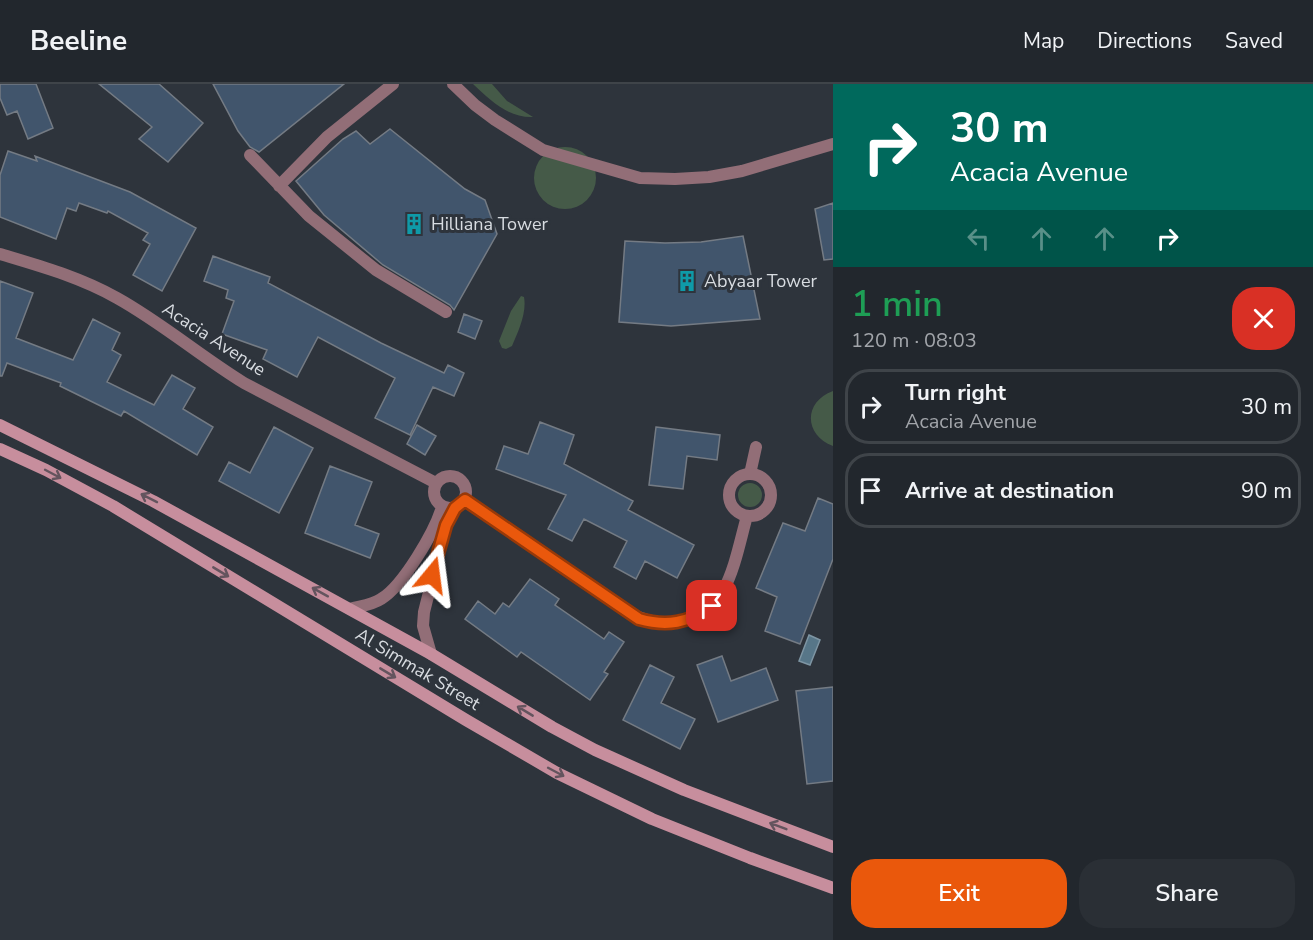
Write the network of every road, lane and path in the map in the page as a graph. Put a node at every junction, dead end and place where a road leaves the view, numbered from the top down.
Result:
1 (393, 84) edge
2 (453, 84) edge
3 (833, 144) edge
4 (250, 155) dead end
5 (279, 186) junction
6 (0, 254) edge
7 (446, 312) dead end
8 (0, 425) edge
9 (756, 447) dead end
10 (0, 449) edge
11 (750, 474) junction
12 (436, 483) junction
13 (460, 504) junction
14 (442, 507) junction
15 (747, 516) junction
16 (350, 609) junction
17 (431, 654) junction
18 (833, 847) edge
19 (833, 888) edge

1 - 5 street
2 - 3 street
4 - 5 street
5 - 7 street
6 - 12 street, Acacia Avenue
16 -> 8 street, Al Simmak Street
9 - 11 street
10 -> 19 street, Al Simmak Street
11 - 15 street
11 - 15 street
12 - 13 street
12 - 14 street
13 - 14 street
13 - 15 street
13 - 17 street
14 - 16 street
16 - 17 street, Al Simmak Street
18 -> 17 street, Al Simmak Street

